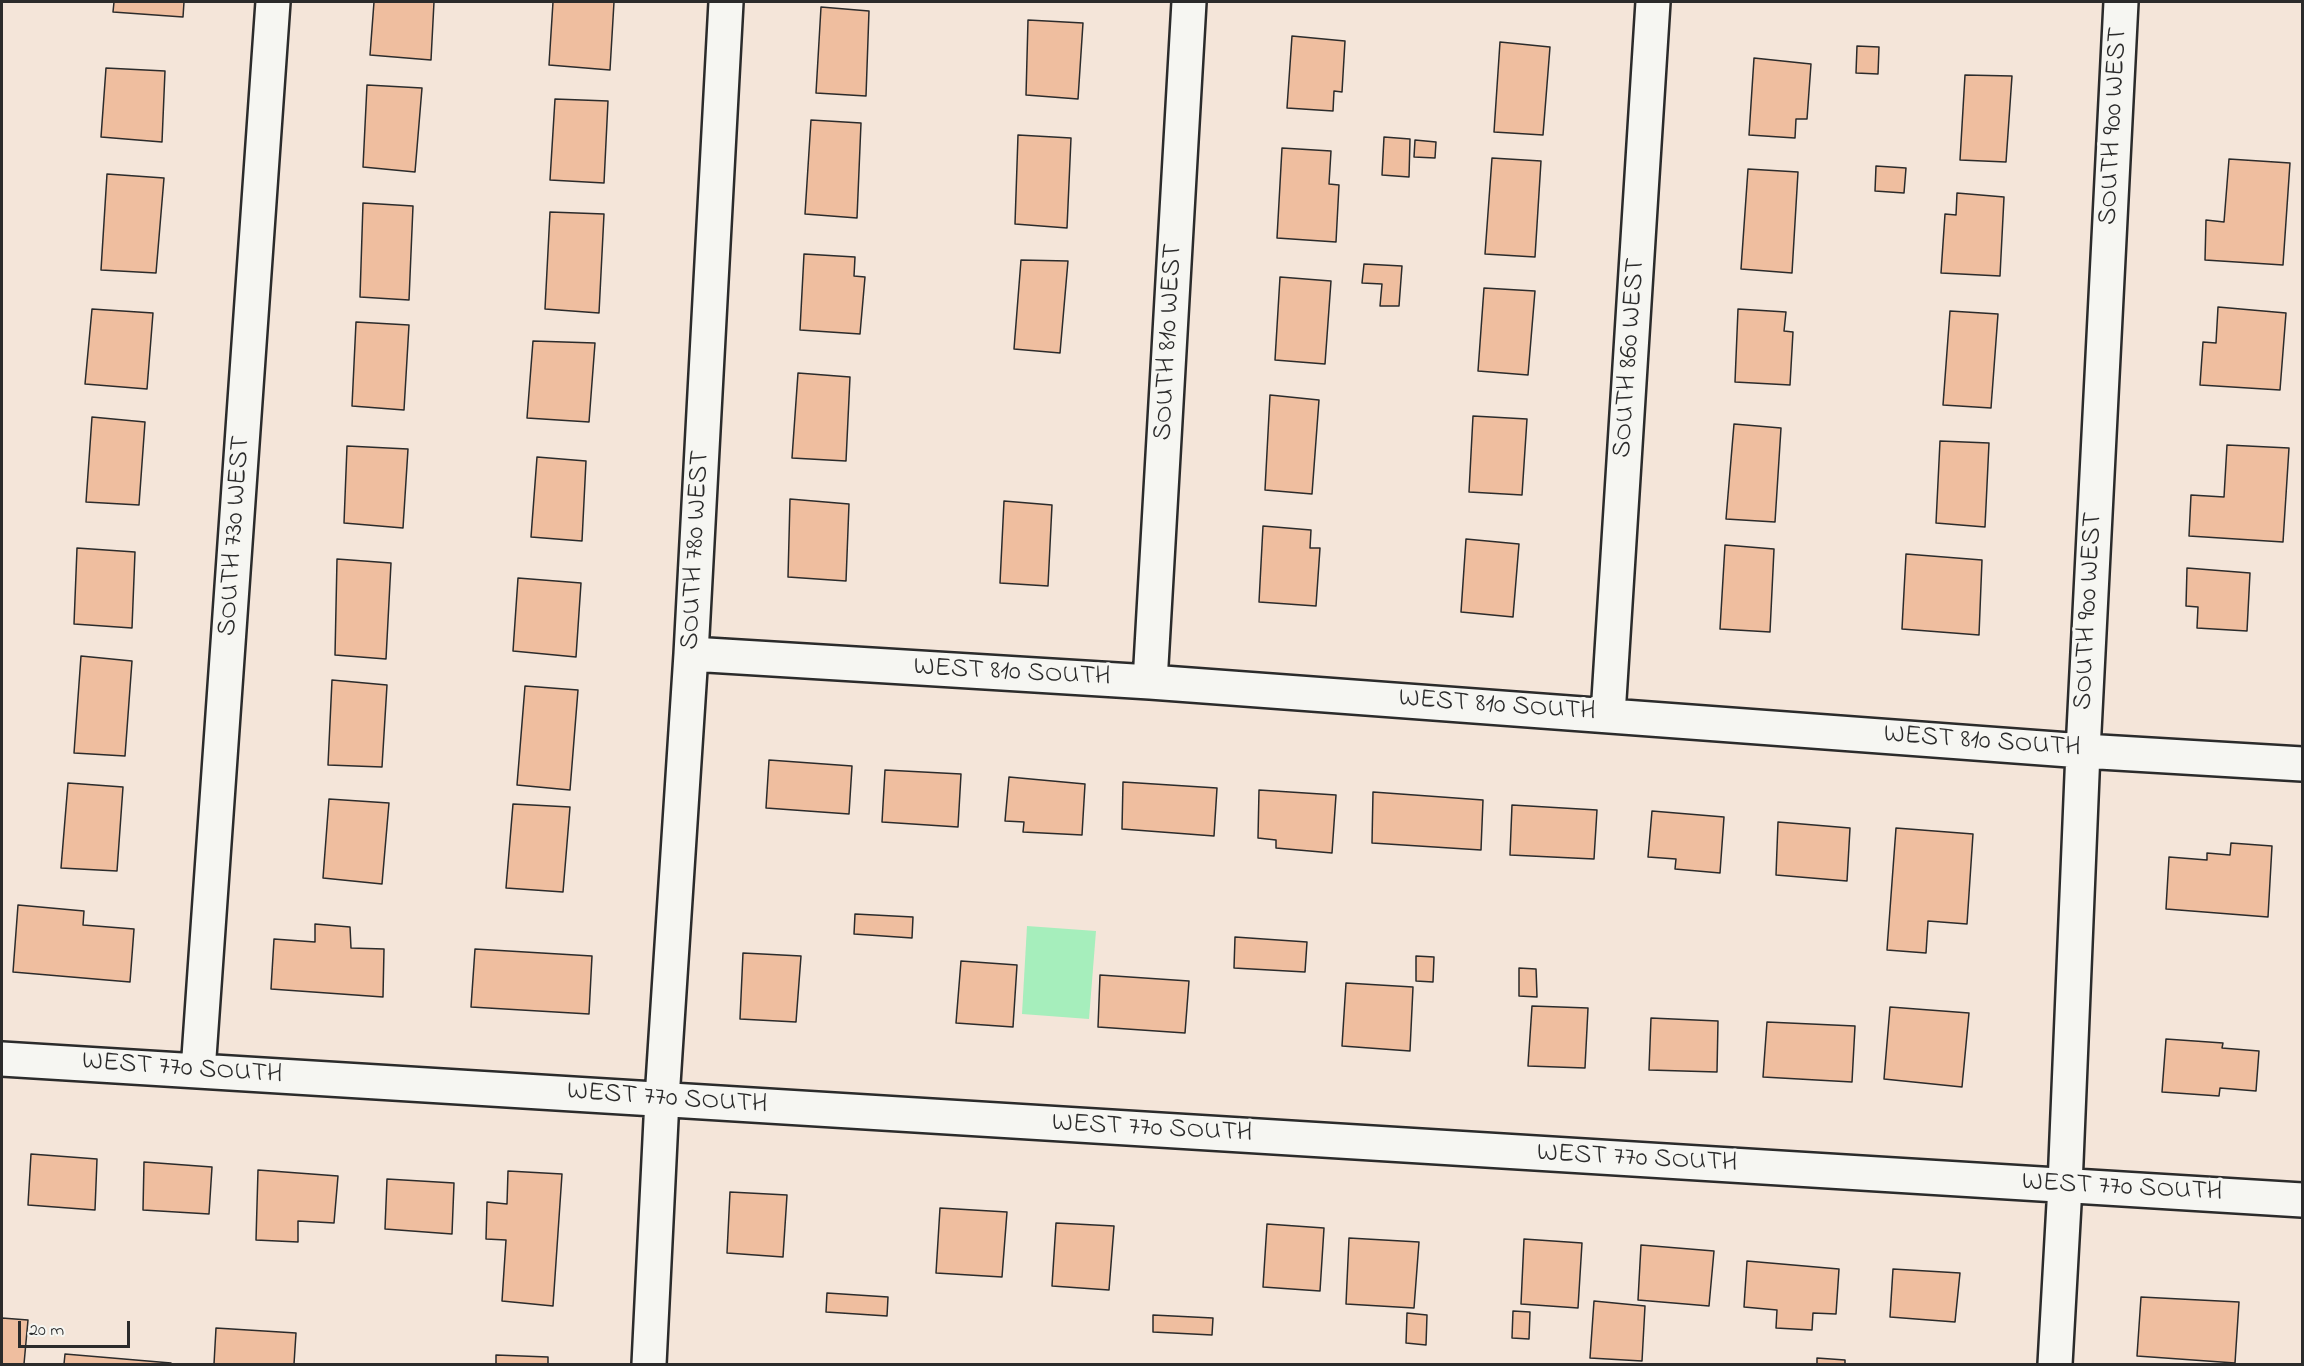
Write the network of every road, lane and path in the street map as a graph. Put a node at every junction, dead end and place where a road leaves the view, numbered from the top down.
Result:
1 (273, 2) edge
2 (726, 2) edge
3 (1190, 2) edge
4 (1653, 2) edge
5 (2121, 2) edge
6 (691, 654) junction
7 (1150, 682) junction
8 (1608, 715) junction
9 (2083, 751) junction
10 (2302, 764) edge
11 (2, 1059) edge
12 (198, 1071) junction
13 (662, 1099) junction
14 (2065, 1186) junction
15 (2302, 1200) edge
16 (649, 1365) edge
17 (2055, 1365) edge

1 - 12 street, SOUTH 730 WEST
2 - 6 street, SOUTH 780 WEST
3 - 7 street, SOUTH 810 WEST
4 - 8 street, SOUTH 860 WEST
5 - 9 street, SOUTH 900 WEST
6 - 7 street, WEST 810 SOUTH
6 - 13 street, SOUTH 780 WEST
7 - 8 street, WEST 810 SOUTH
8 - 9 street, WEST 810 SOUTH
9 - 10 street, WEST 810 SOUTH
9 - 14 street, SOUTH 900 WEST
11 - 12 street, WEST 770 SOUTH
12 - 13 street, WEST 770 SOUTH
13 - 14 street, WEST 770 SOUTH
13 - 16 street, SOUTH 780 WEST
14 - 15 street, WEST 770 SOUTH
14 - 17 street, SOUTH 900 WEST

